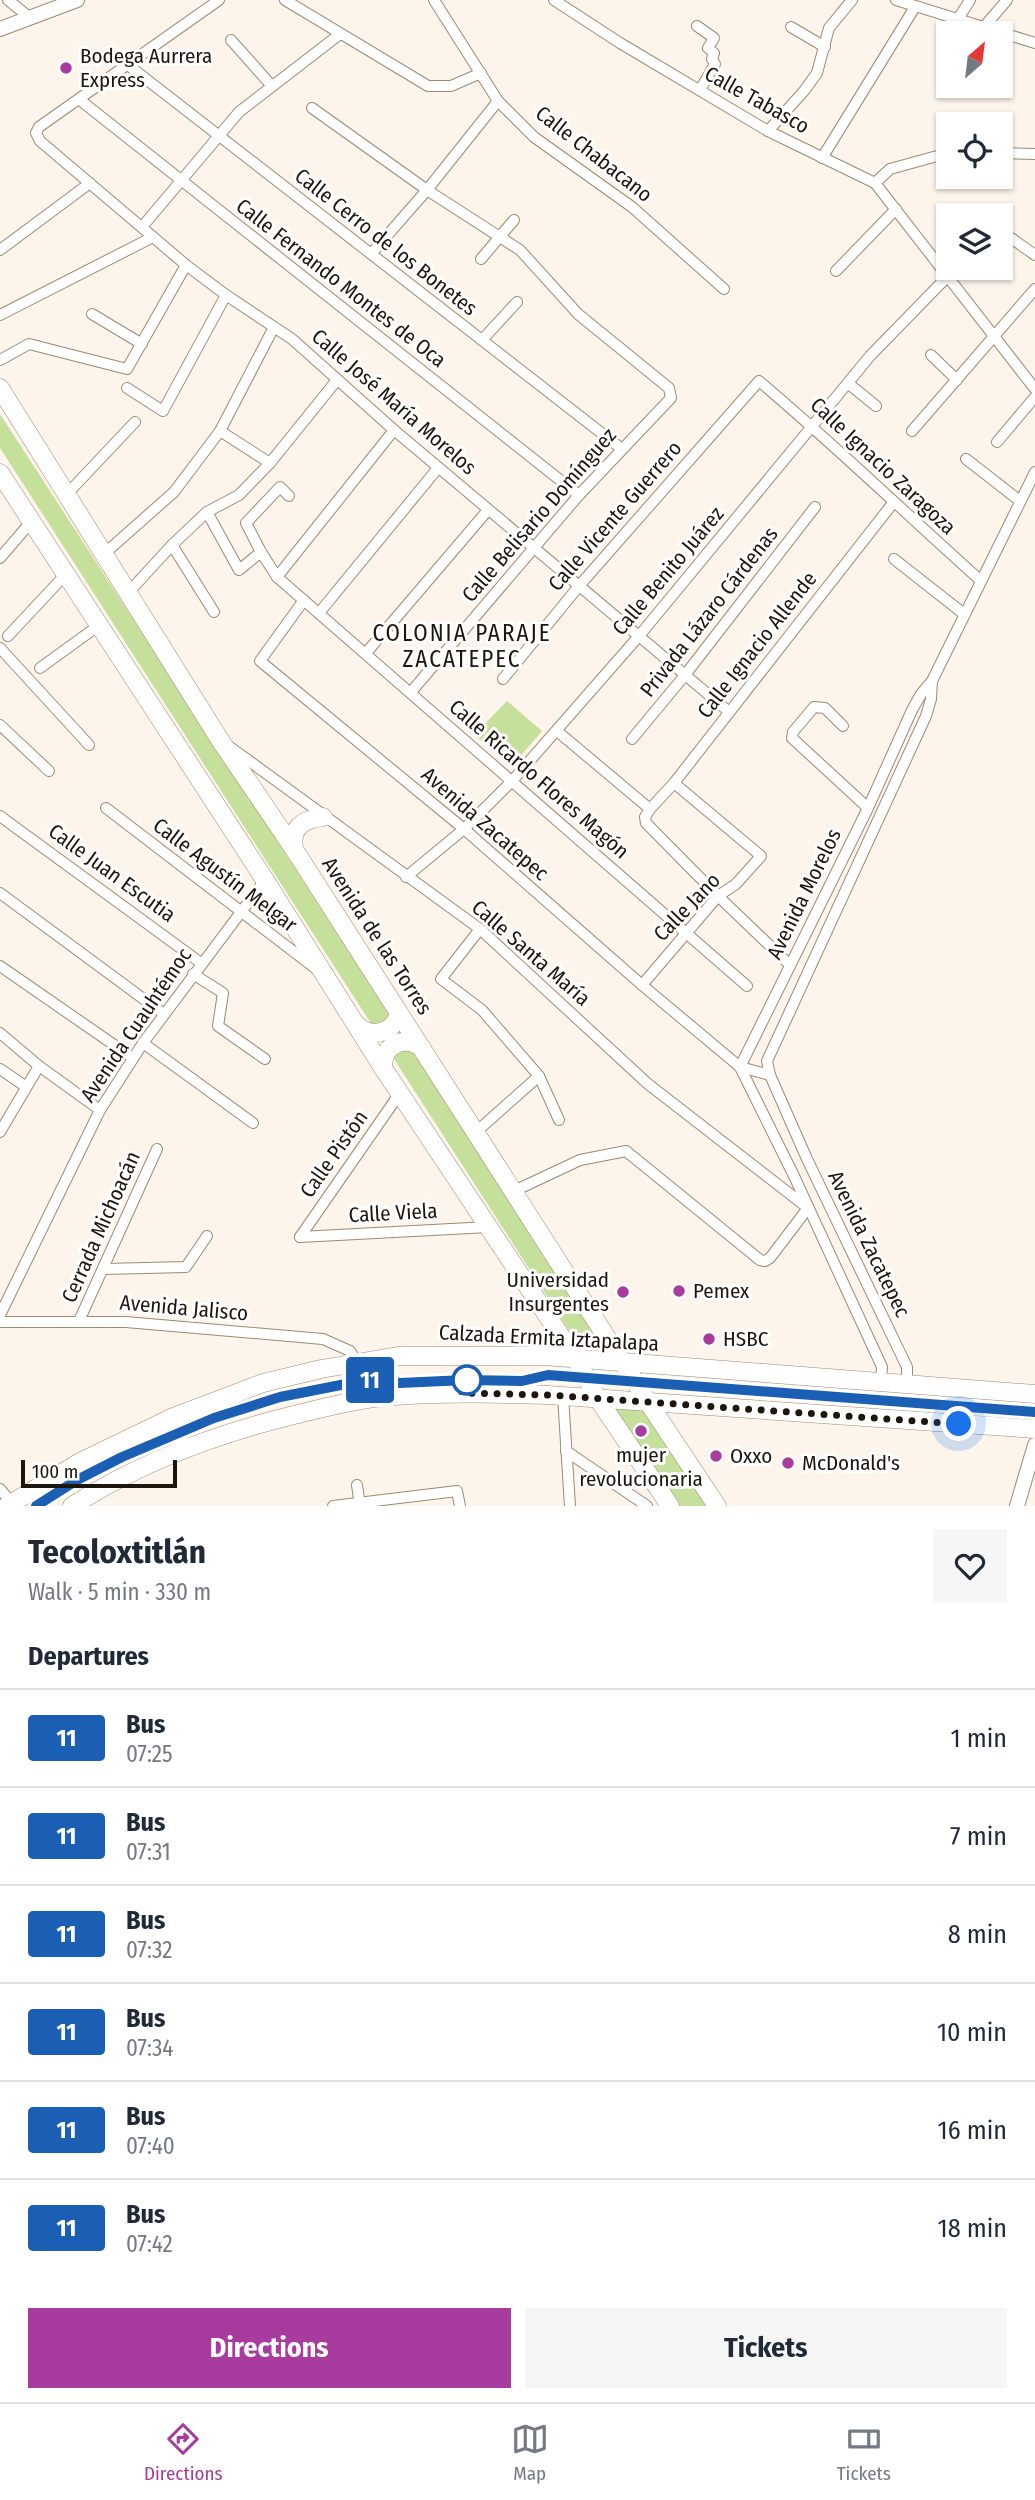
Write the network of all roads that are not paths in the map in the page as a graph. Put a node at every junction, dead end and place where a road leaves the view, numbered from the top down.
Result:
1 (8, 0) edge
2 (77, 0) edge
3 (219, 0) edge
4 (285, 0) edge
5 (434, 0) edge
6 (554, 0) edge
7 (852, 0) edge
8 (896, 0) edge
9 (970, 0) edge
10 (1007, 0) edge
11 (915, 7) junction
12 (29, 17) junction
13 (958, 19) junction
14 (964, 21) edge
15 (988, 21) edge
16 (697, 26) dead end
17 (791, 27) dead end
18 (0, 29) edge
19 (340, 34) junction
20 (1013, 36) edge
21 (231, 40) dead end
22 (1035, 43) edge
23 (825, 47) junction
24 (128, 65) junction
25 (481, 73) junction
26 (271, 85) junction
27 (701, 90) junction
28 (80, 100) junction
29 (498, 101) junction
30 (312, 108) dead end
31 (768, 131) junction
32 (218, 135) junction
33 (1013, 153) edge
34 (1035, 154) edge
35 (936, 156) edge
36 (822, 158) junction
37 (181, 180) junction
38 (90, 183) junction
39 (875, 183) junction
40 (427, 190) junction
41 (896, 209) junction
42 (514, 220) dead end
43 (142, 227) junction
44 (500, 236) junction
45 (153, 237) junction
46 (1013, 240) edge
47 (0, 250) edge
48 (371, 254) junction
49 (1035, 255) edge
50 (481, 259) dead end
51 (936, 262) edge
52 (186, 265) junction
53 (836, 271) dead end
54 (943, 280) edge
55 (950, 280) edge
56 (724, 289) dead end
57 (1035, 289) edge
58 (226, 295) junction
59 (517, 302) dead end
60 (92, 314) dead end
61 (0, 315) edge
62 (274, 327) junction
63 (995, 337) junction
64 (482, 340) junction
65 (142, 344) junction
66 (931, 355) dead end
67 (0, 360) edge
68 (337, 380) junction
69 (957, 380) junction
70 (759, 381) joint
71 (849, 384) junction
72 (0, 388) edge
73 (127, 388) dead end
74 (1035, 389) edge
75 (1035, 397) edge
76 (876, 406) dead end
77 (135, 422) dead end
78 (813, 426) junction
79 (394, 430) junction
80 (220, 431) junction
81 (912, 431) dead end
82 (997, 442) dead end
83 (622, 449) junction
84 (966, 458) dead end
85 (270, 463) junction
86 (439, 468) junction
87 (1035, 472) edge
88 (0, 473) edge
89 (67, 494) junction
90 (579, 495) junction
91 (289, 496) dead end
92 (1020, 501) junction
93 (893, 503) junction
94 (815, 507) dead end
95 (488, 510) junction
96 (207, 512) junction
97 (31, 522) junction
98 (172, 545) junction
99 (535, 549) junction
100 (261, 552) junction
101 (104, 554) junction
102 (0, 558) edge
103 (894, 559) dead end
104 (65, 575) junction
105 (277, 577) junction
106 (980, 580) junction
107 (579, 586) junction
108 (128, 593) junction
109 (303, 600) junction
110 (214, 612) dead end
111 (319, 613) junction
112 (964, 614) junction
113 (98, 626) junction
114 (8, 636) dead end
115 (639, 636) junction
116 (0, 648) edge
117 (366, 653) junction
118 (40, 668) dead end
119 (685, 675) junction
120 (503, 680) dead end
121 (932, 681) junction
122 (411, 692) junction
123 (728, 711) junction
124 (0, 725) edge
125 (843, 726) dead end
126 (557, 731) junction
127 (900, 736) junction
128 (632, 739) dead end
129 (220, 740) junction
130 (914, 742) junction
131 (89, 746) dead end
132 (49, 771) dead end
133 (512, 781) junction
134 (674, 783) junction
135 (106, 808) dead end
136 (868, 808) junction
137 (650, 809) junction
138 (0, 816) edge
139 (323, 817) junction
140 (464, 829) junction
141 (294, 849) junction
142 (406, 877) junction
143 (265, 880) junction
144 (0, 893) edge
145 (718, 896) junction
146 (240, 911) junction
147 (480, 929) junction
148 (686, 934) junction
149 (201, 962) junction
150 (790, 964) junction
151 (0, 966) edge
152 (320, 971) junction
153 (193, 974) junction
154 (642, 985) junction
155 (747, 986) dead end
156 (164, 1014) junction
157 (400, 1014) junction
158 (356, 1024) junction
159 (0, 1033) edge
160 (143, 1043) junction
161 (422, 1048) junction
162 (133, 1058) junction
163 (265, 1059) dead end
164 (38, 1066) junction
165 (740, 1067) junction
166 (383, 1068) junction
167 (0, 1069) edge
168 (770, 1075) junction
169 (539, 1076) junction
170 (25, 1086) junction
171 (400, 1093) junction
172 (100, 1110) junction
173 (559, 1120) dead end
174 (253, 1123) dead end
175 (0, 1132) edge
176 (475, 1132) junction
177 (157, 1149) dead end
178 (807, 1159) junction
179 (794, 1176) junction
180 (773, 1182) junction
181 (514, 1191) junction
182 (808, 1208) junction
183 (489, 1227) junction
184 (206, 1236) dead end
185 (300, 1237) joint
186 (104, 1269) junction
187 (0, 1315) edge
188 (79, 1321) junction
189 (0, 1322) edge
190 (576, 1359) junction
191 (356, 1362) junction
192 (625, 1363) junction
193 (881, 1381) junction
194 (906, 1383) junction
195 (1035, 1394) edge
196 (563, 1396) junction
197 (598, 1399) junction
198 (648, 1402) junction
199 (171, 1418) junction
200 (1035, 1429) edge
201 (1035, 1446) edge
202 (182, 1450) junction
203 (566, 1451) junction
204 (88, 1458) junction
205 (357, 1485) dead end
206 (103, 1487) junction
207 (0, 1489) edge
208 (359, 1504) edge
209 (10, 1505) edge
210 (72, 1506) edge
211 (334, 1506) edge
212 (460, 1506) edge
213 (570, 1506) edge
214 (647, 1506) edge
215 (670, 1506) edge
216 (717, 1506) edge
217 (1017, 1506) edge

1 - 12 street
2 - 12 street
3 - 24 street
4 - 19 street
5 - 25 street, Calle Chabacano
6 - 27 street, Calle Tabasco
7 - 23 street
8 - 11 street
9 - 13 street
10 - 15 street
11 - 13 street
11 - 36 street
12 - 18 street
13 - 14 street
16 - 27 street
17 - 23 street
19 - 25 street
19 - 26 street
20 - 22 street
21 - 26 street
23 - 31 street
24 - 28 street
24 - 32 street, Calle Cerro de los Bonetes
25 - 29 street, Calle Chabacano
26 - 32 street
27 - 31 street, Calle Tabasco
28 - 37 street, Calle Fernando Montes de Oca
28 - 38 street, Calle José María Morelos
29 - 40 street
29 - 56 street, Calle Chabacano
30 - 40 street
31 - 36 street, Calle Tabasco
32 - 37 street
32 - 48 street, Calle Cerro de los Bonetes
33 - 34 street
35 - 39 street
36 - 39 street, Calle Tabasco
37 - 43 street
37 - 90 street, Calle Fernando Montes de Oca
38 - 43 street, Calle José María Morelos
38 - 47 street
39 - 41 street
40 - 44 street
40 - 48 street
41 - 51 street
41 - 53 street
42 - 44 street
43 - 45 street, Calle José María Morelos
44 - 50 street
44 - 83 street, Calle Belisario Domínguez
45 - 52 street, Calle José María Morelos
45 - 61 street
46 - 49 street
48 - 64 street, Calle Cerro de los Bonetes
52 - 58 street, Calle José María Morelos
52 - 65 street
54 - 71 street, Calle Benito Juárez
55 - 63 street
57 - 63 street
58 - 62 street, Calle José María Morelos
58 - 73 street
59 - 64 street
60 - 65 street
62 - 68 street, Calle José María Morelos
62 - 80 street
63 - 69 street
63 - 74 street
64 - 83 street, Calle Cerro de los Bonetes
65 - 67 street
66 - 69 street
68 - 79 street, Calle José María Morelos
68 - 85 street
69 - 81 street
70 - 78 street, Calle Ignacio Zaragoza
70 - 107 street, Calle Vicente Guerrero
71 - 76 street
71 - 78 street, Calle Benito Juárez
72 - 89 main road, Avenida de las Torres
75 - 82 street
77 - 89 street
78 - 93 street, Calle Ignacio Zaragoza
78 - 115 street, Calle Benito Juárez
79 - 86 street, Calle José María Morelos
79 - 105 street
80 - 85 street
80 - 101 street
83 - 90 street, Calle Belisario Domínguez
84 - 92 street
85 - 96 street
86 - 95 street, Calle José María Morelos
86 - 111 street
87 - 92 street, Avenida Morelos
88 - 97 main road
89 - 101 main road, Avenida de las Torres
90 - 99 street, Calle Belisario Domínguez
91 - 100 street, Calle Ricardo Flores Magón
92 - 106 street, Avenida Morelos
93 - 106 street, Calle Ignacio Zaragoza
93 - 123 street, Calle Ignacio Allende
94 - 119 street, Privada Lázaro Cárdenas
95 - 99 street, Calle José María Morelos
95 - 117 street
96 - 98 street
96 - 100 street
97 - 102 street
97 - 104 main road
98 - 108 street
98 - 110 street
99 - 107 street, Calle José María Morelos
99 - 122 street, Calle Belisario Domínguez
100 - 105 street, Calle Ricardo Flores Magón
101 - 108 main road, Avenida de las Torres
103 - 112 street
104 - 113 main road
104 - 114 street
105 - 109 street, Calle Ricardo Flores Magón
106 - 112 street, Avenida Morelos
107 - 115 street, Calle José María Morelos
107 - 120 street, Calle Vicente Guerrero
108 - 129 main road, Avenida de las Torres
109 - 111 street, Calle Ricardo Flores Magón
109 - 140 street, Avenida Zacatepec
111 - 117 street, Calle Ricardo Flores Magón
112 - 121 street, Avenida Morelos
113 - 118 street
113 - 143 main road
115 - 119 street, Calle José María Morelos
115 - 126 street, Calle Benito Juárez
116 - 131 street
117 - 122 street, Calle Ricardo Flores Magón
119 - 123 street, Calle José María Morelos
119 - 128 street, Privada Lázaro Cárdenas
121 - 127 street, Avenida Morelos
121 - 130 street, Avenida Morelos
122 - 133 street, Calle Ricardo Flores Magón
123 - 134 street, Calle Ignacio Allende
124 - 132 street
125 - 136 street
126 - 133 street, Calle Benito Juárez
126 - 137 street
127 - 130 street
127 - 136 street, Avenida Morelos
129 - 139 street, Calle Santa María
129 - 141 main road, Avenida de las Torres
130 - 168 street, Avenida Morelos
133 - 140 street, Calle Benito Juárez
133 - 148 street, Calle Ricardo Flores Magón
134 - 137 street, Calle Ignacio Allende
134 - 145 street, Calle Jano
135 - 146 street, Calle Agustín Melgar
136 - 150 street, Avenida Morelos
137 - 145 street
138 - 149 street, Calle Juan Escutia
139 - 141 main road
139 - 142 street, Calle Santa María
140 - 142 street, Calle Benito Juárez
140 - 154 street, Avenida Zacatepec
141 - 157 main road, Avenida de las Torres
142 - 147 street, Calle Santa María
143 - 146 street, Avenida Cuauhtémoc
143 - 152 main road
144 - 156 street
145 - 148 street, Calle Jano
145 - 150 street
146 - 149 street, Avenida Cuauhtémoc
146 - 152 street, Calle Agustín Melgar
147 - 169 street
147 - 180 street, Calle Santa María
148 - 154 street, Calle Jano
148 - 155 street, Calle Ricardo Flores Magón
149 - 153 street, Avenida Cuauhtémoc
150 - 165 street, Avenida Morelos
151 - 162 street
152 - 158 main road
153 - 156 street, Avenida Cuauhtémoc
153 - 163 street
154 - 165 street, Avenida Zacatepec
156 - 160 street, Avenida Cuauhtémoc
157 - 158 main road
157 - 161 main road, Avenida de las Torres
158 - 166 main road
159 - 164 street
160 - 162 street, Avenida Cuauhtémoc
160 - 174 street
161 - 166 main road
161 - 176 main road, Avenida de las Torres
162 - 172 street, Avenida Cuauhtémoc
164 - 170 street
164 - 172 street
165 - 168 street, Avenida Zacatepec
165 - 179 street, Avenida Zacatepec
166 - 171 main road
167 - 170 street
168 - 178 street, Avenida Zacatepec
169 - 173 street
169 - 176 street
170 - 175 street
171 - 183 main road
171 - 185 street, Calle Pistón
172 - 187 street, Avenida Cuauhtémoc
176 - 181 main road, Avenida de las Torres
177 - 186 street, Cerrada Michoacán
178 - 179 street
178 - 194 street, Avenida Zacatepec
179 - 180 street
179 - 182 street, Avenida Zacatepec
180 - 182 street, Calle Santa María
181 - 182 street
181 - 192 main road, Avenida de las Torres
182 - 193 street, Avenida Zacatepec
183 - 185 street, Calle Viela
183 - 190 main road
184 - 186 street
186 - 188 street, Cerrada Michoacán
188 - 189 street, Avenida Jalisco
188 - 191 street, Avenida Jalisco
190 - 191 main road, Calzada Ermita Iztapalapa
190 - 192 main road, Calzada Ermita Iztapalapa
190 - 197 main road
191 - 199 main road, Calzada Ermita Iztapalapa
192 - 193 main road, Calzada Ermita Iztapalapa
192 - 198 main road, Avenida de las Torres
193 - 194 main road, Calzada Ermita Iztapalapa
194 - 195 main road, Calzada Ermita Iztapalapa
196 - 197 main road
196 - 202 main road
196 - 203 street
197 - 198 main road
197 - 215 main road
198 - 200 main road
198 - 216 main road, Avenida de las Torres
199 - 202 main road
199 - 204 main road, Calzada Ermita Iztapalapa
201 - 217 street
202 - 206 main road
203 - 213 street
203 - 214 street
204 - 206 main road
204 - 209 main road, Calzada Ermita Iztapalapa
205 - 208 street
206 - 210 main road
207 - 209 street
208 - 211 street
208 - 212 street

